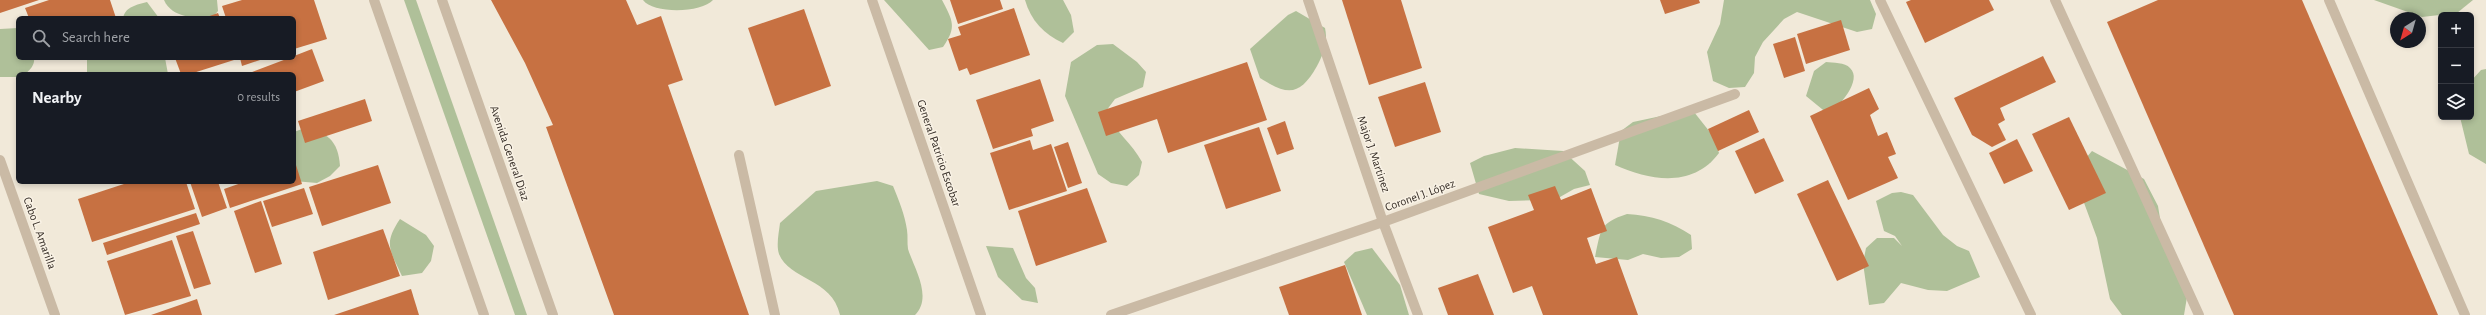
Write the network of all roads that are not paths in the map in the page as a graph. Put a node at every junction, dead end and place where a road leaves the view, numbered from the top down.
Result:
1 (374, 0) edge
2 (442, 0) edge
3 (872, 0) edge
4 (1308, 0) edge
5 (1880, 0) edge
6 (2055, 0) edge
7 (2329, 0) edge
8 (1735, 94) dead end
9 (740, 155) dead end
10 (0, 160) edge
11 (1383, 222) junction
12 (55, 315) edge
13 (484, 315) edge
14 (553, 315) edge
15 (775, 315) edge
16 (981, 315) edge
17 (1111, 315) edge
18 (1418, 315) edge
19 (2031, 315) edge
20 (2199, 315) edge
21 (2465, 315) edge

1 - 13 street
2 - 14 street, Avenida General Diaz
3 - 16 street, General Patricio Escobar
4 - 11 street, Major J. Martinez
5 - 19 street
6 - 20 street
7 - 21 street
8 - 11 street, Coronel J. López
9 - 15 street
10 - 12 street, Cabo L. Amarilla
11 - 17 street, Coronel J. López
11 - 18 street, Major J. Martinez

